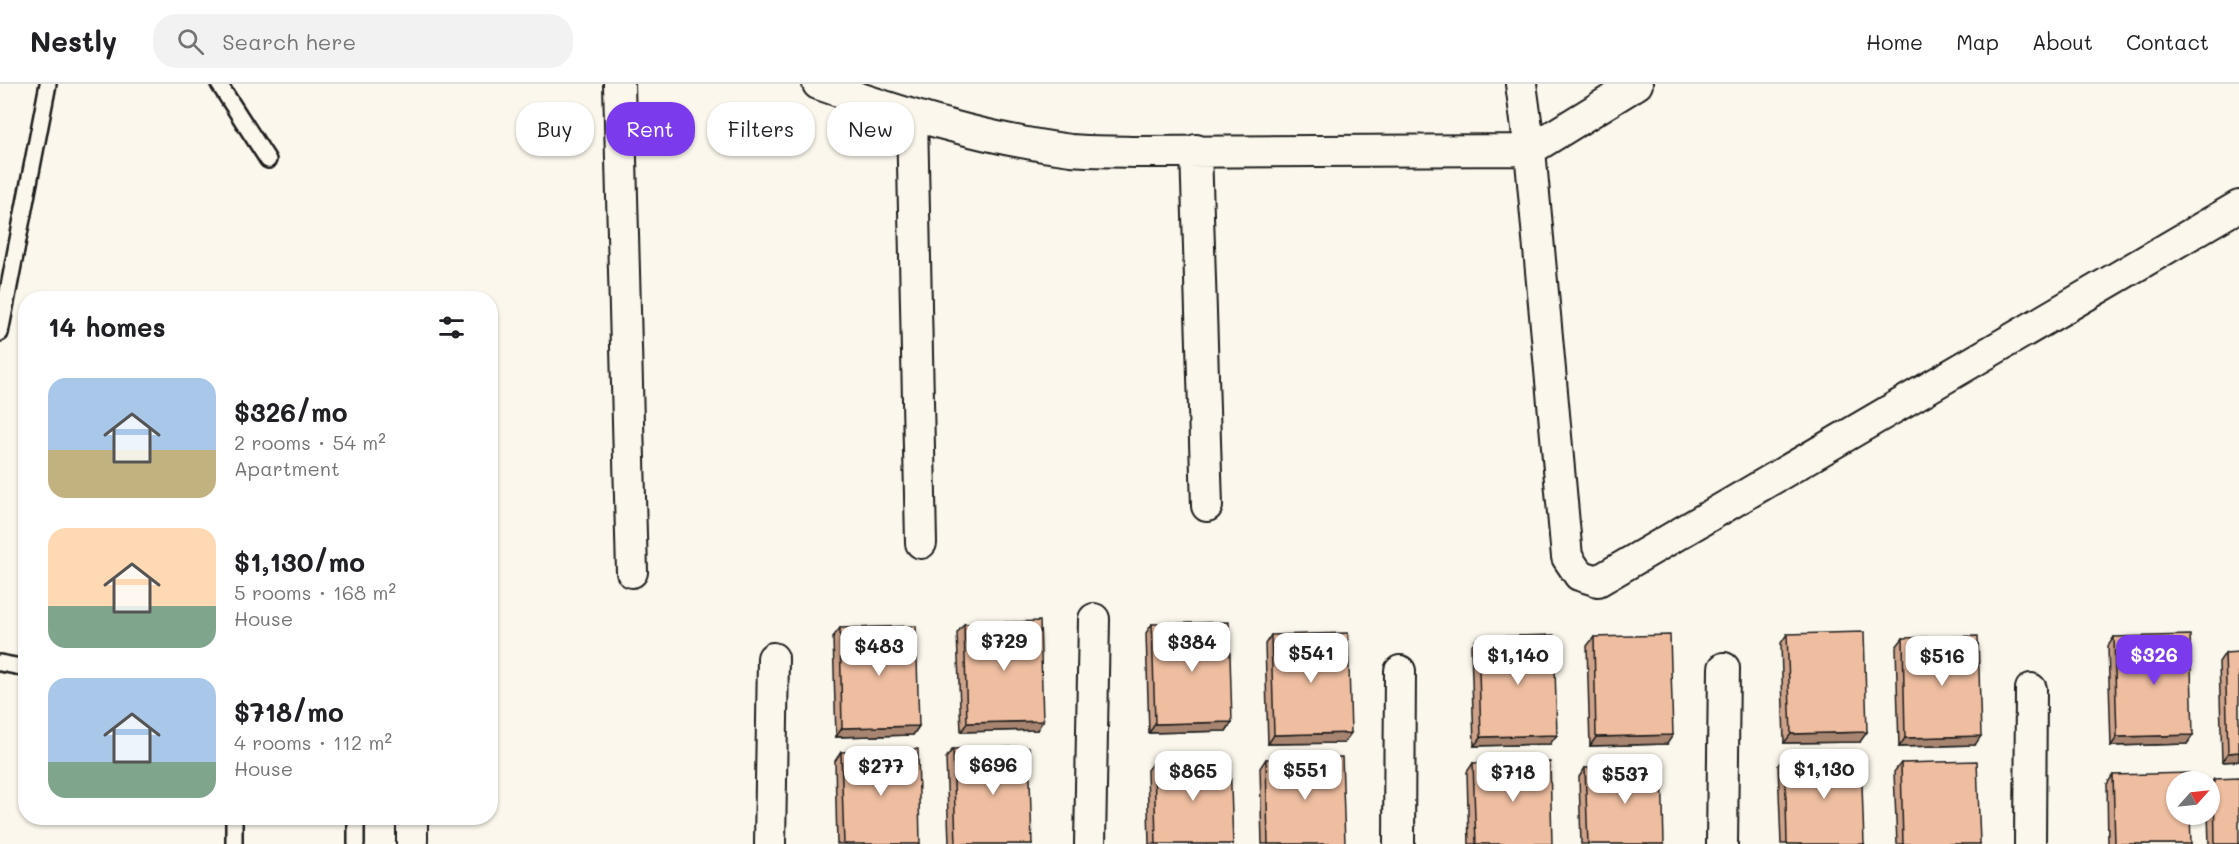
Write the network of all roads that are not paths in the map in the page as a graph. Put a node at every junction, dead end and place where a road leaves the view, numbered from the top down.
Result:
1 (48, 84) edge
2 (219, 84) edge
3 (619, 84) edge
4 (818, 84) edge
5 (1521, 84) edge
6 (1637, 84) edge
7 (871, 102) edge
8 (914, 117) edge
9 (1196, 150) junction
10 (1530, 150) junction
11 (913, 156) edge
12 (268, 160) dead end
13 (2239, 206) edge
14 (0, 333) edge
15 (1207, 506) dead end
16 (921, 543) dead end
17 (632, 572) dead end
18 (1094, 619) dead end
19 (773, 658) dead end
20 (0, 663) edge
21 (18, 666) edge
22 (1724, 668) dead end
23 (1400, 671) dead end
24 (2031, 689) dead end
25 (234, 825) edge
26 (356, 825) edge
27 (412, 825) edge
28 (234, 844) edge
29 (356, 844) edge
30 (412, 844) edge
31 (770, 844) edge
32 (1090, 844) edge
33 (1399, 844) edge
34 (1722, 844) edge
35 (2030, 844) edge

1 - 14 lane
2 - 12 lane
3 - 17 street
4 - 7 street
5 - 10 street
6 - 10 street
8 - 9 street
9 - 10 street
9 - 15 street
10 - 13 street
11 - 16 street
18 - 32 street
19 - 31 street
20 - 21 lane
22 - 34 street
23 - 33 street
24 - 35 street
25 - 28 lane
26 - 29 lane
27 - 30 street

